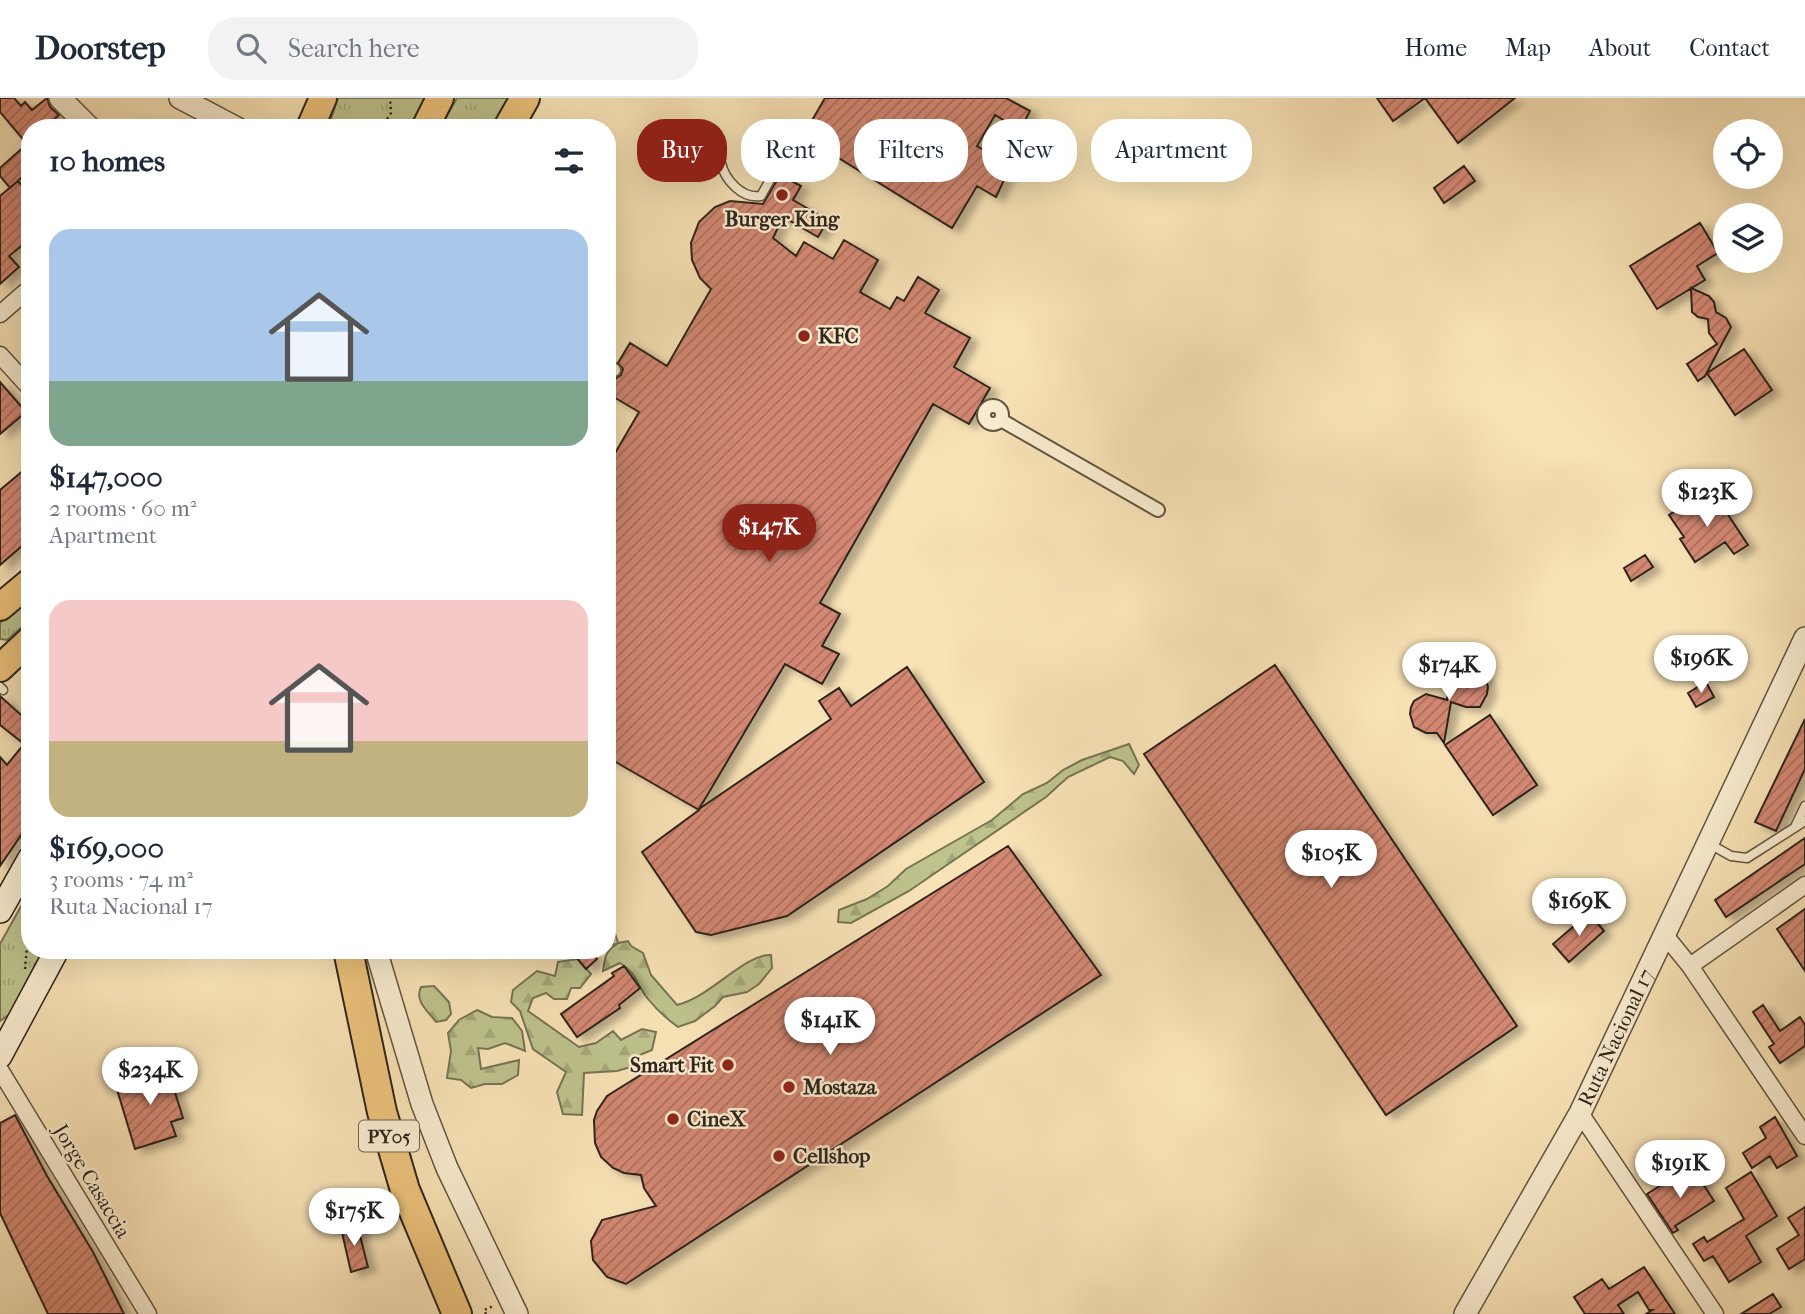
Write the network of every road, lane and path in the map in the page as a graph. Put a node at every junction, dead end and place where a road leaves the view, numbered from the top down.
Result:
1 (60, 98) edge
2 (180, 98) edge
3 (323, 98) edge
4 (390, 98) edge
5 (440, 98) edge
6 (525, 98) edge
7 (81, 119) edge
8 (220, 119) edge
9 (314, 119) edge
10 (387, 119) edge
11 (430, 119) edge
12 (513, 119) edge
13 (727, 178) edge
14 (769, 182) edge
15 (21, 296) edge
16 (0, 314) edge
17 (0, 355) edge
18 (21, 378) edge
19 (982, 409) dead end
20 (1158, 510) dead end
21 (21, 590) edge
22 (0, 607) edge
23 (1805, 638) edge
24 (21, 653) edge
25 (1, 682) edge
26 (1805, 806) edge
27 (1805, 821) edge
28 (1795, 827) junction
29 (1708, 843) junction
30 (21, 874) edge
31 (1805, 886) edge
32 (0, 911) edge
33 (1664, 934) junction
34 (25, 959) edge
35 (52, 959) edge
36 (350, 959) edge
37 (379, 959) edge
38 (1690, 965) junction
39 (23, 980) dead end
40 (0, 1056) edge
41 (0, 1070) edge
42 (1580, 1113) junction
43 (1805, 1136) edge
44 (148, 1314) edge
45 (457, 1314) edge
46 (517, 1314) edge
47 (1465, 1314) edge
48 (1715, 1314) edge

1 - 7 street
2 - 8 street
3 - 9 main road
4 - 10 path
5 - 11 main road
6 - 12 highway
13 - 14 lane
15 - 16 street
17 - 18 street
19 - 20 street
21 - 22 main road
23 - 29 street, Ruta Nacional 17
24 - 25 main road
26 - 28 lane
27 - 28 lane
28 - 29 lane
29 - 33 street, Ruta Nacional 17
30 - 32 main road
31 - 38 street
33 - 38 street
33 - 42 street, Ruta Nacional 17
34 - 39 path
35 - 40 main road
36 - 45 highway, PY05
37 - 46 street
38 - 43 street
41 - 44 street, Jorge Casaccia
42 - 47 street, Ruta Nacional 17
42 - 48 street

